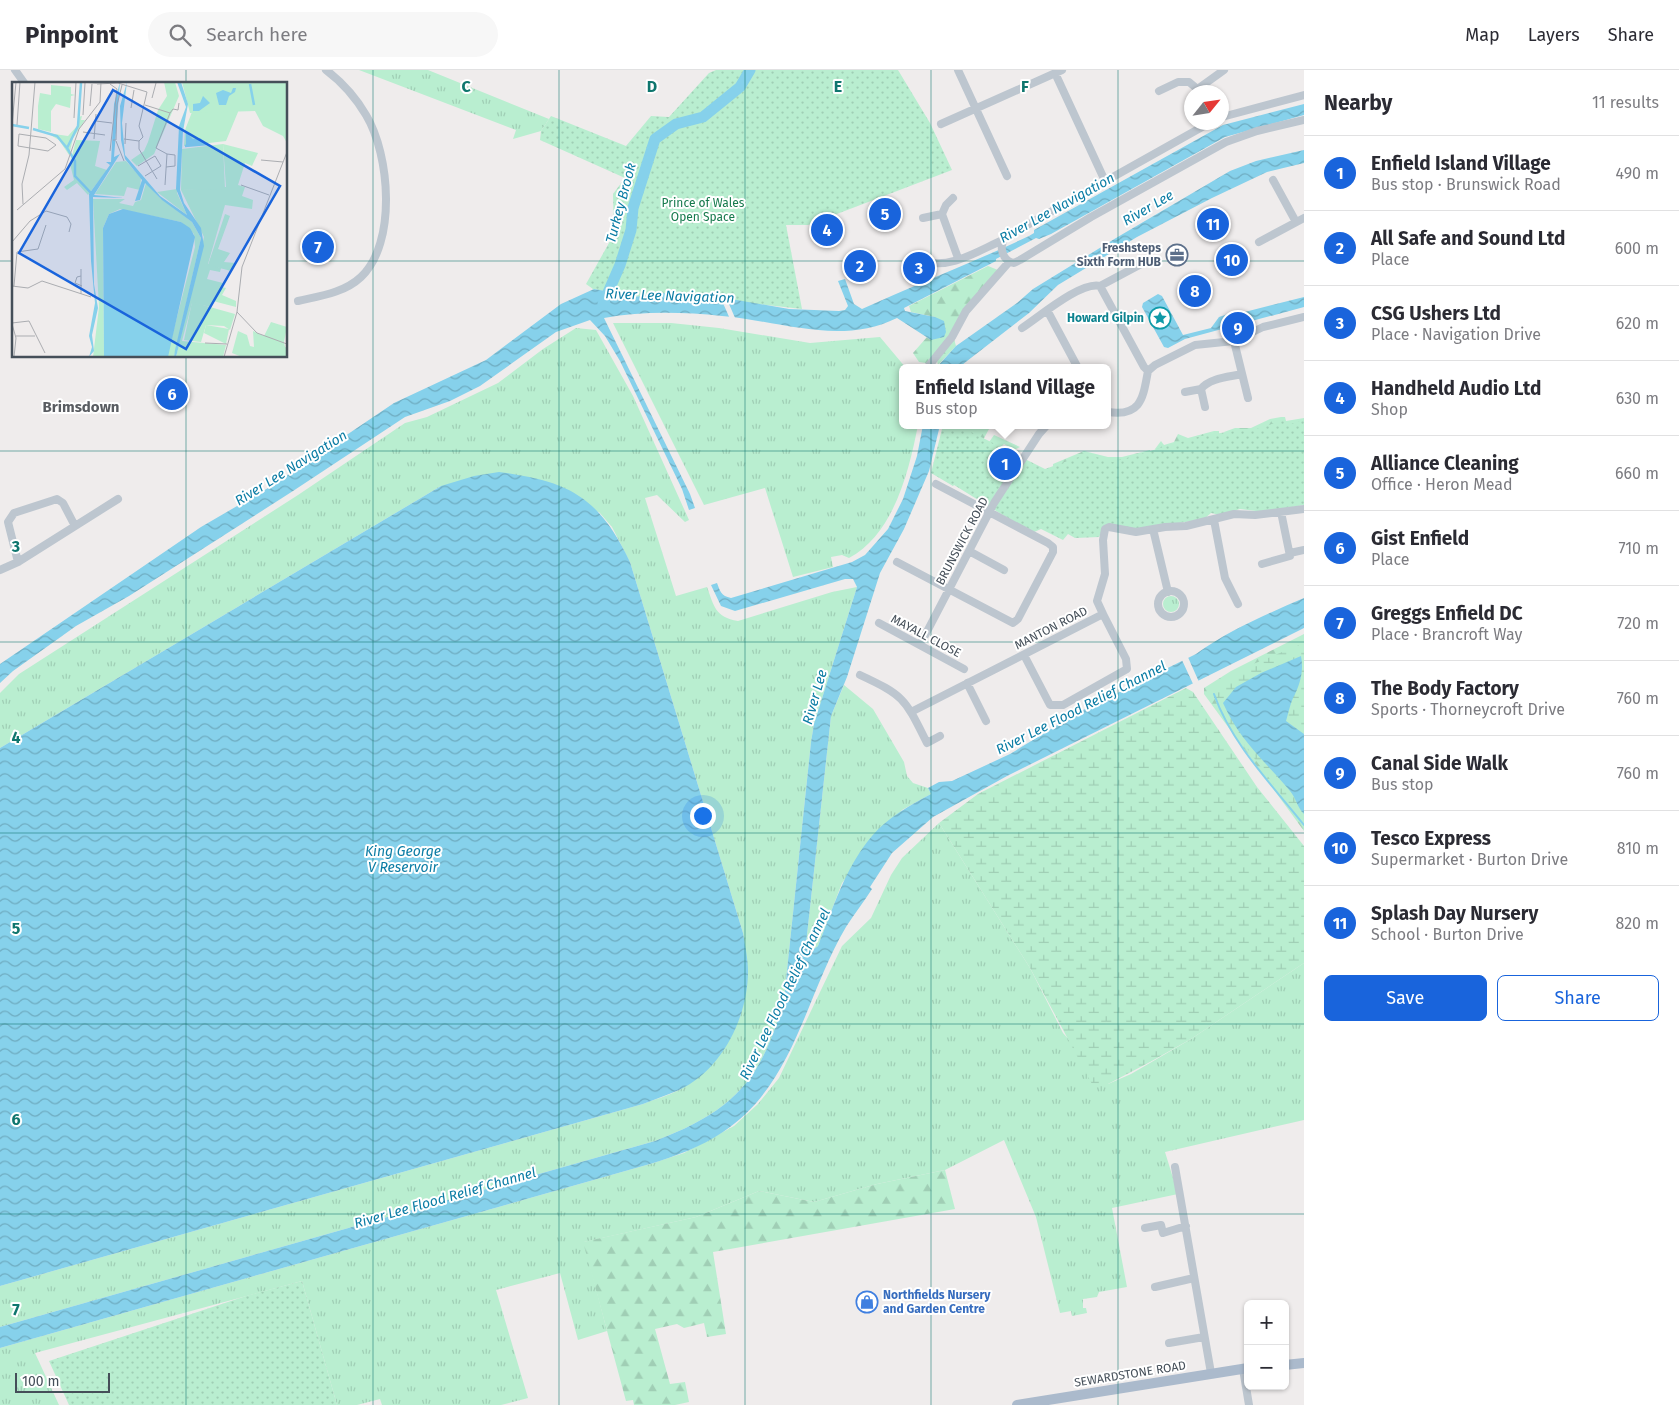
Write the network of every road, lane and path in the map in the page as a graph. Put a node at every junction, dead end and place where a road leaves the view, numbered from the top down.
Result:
1 (15, 70) edge
2 (326, 70) edge
3 (958, 70) edge
4 (1224, 70) edge
5 (1058, 72) edge
6 (24, 82) edge
7 (1193, 85) edge
8 (1206, 85) edge
9 (1159, 91) dead end
10 (1304, 95) edge
11 (976, 108) junction
12 (1229, 115) edge
13 (1304, 120) edge
14 (941, 124) dead end
15 (1197, 130) edge
16 (1007, 176) dead end
17 (1273, 180) dead end
18 (1105, 181) junction
19 (953, 198) dead end
20 (942, 214) junction
21 (923, 218) dead end
22 (1304, 218) edge
23 (1296, 222) junction
24 (1003, 240) junction
25 (1260, 242) dead end
26 (1005, 255) junction
27 (958, 258) junction
28 (924, 261) dead end
29 (1145, 262) dead end
30 (1100, 286) junction
31 (298, 301) dead end
32 (1046, 310) junction
33 (1304, 317) edge
34 (1022, 328) dead end
35 (1234, 341) junction
36 (930, 364) edge
37 (1076, 364) edge
38 (1148, 371) junction
39 (1242, 374) junction
40 (1201, 389) junction
41 (1185, 392) dead end
42 (1248, 398) dead end
43 (1205, 408) dead end
44 (1111, 412) edge
45 (1043, 429) edge
46 (936, 484) dead end
47 (118, 499) dead end
48 (1304, 509) edge
49 (990, 510) junction
50 (1281, 512) junction
51 (1214, 520) junction
52 (75, 526) junction
53 (1153, 529) junction
54 (1304, 550) edge
55 (969, 551) junction
56 (1290, 553) junction
57 (18, 562) junction
58 (897, 562) dead end
59 (1262, 564) dead end
60 (0, 570) edge
61 (1004, 570) dead end
62 (949, 590) junction
63 (1168, 592) junction
64 (1238, 604) dead end
65 (1103, 614) junction
66 (878, 623) dead end
67 (920, 645) junction
68 (1024, 655) junction
69 (964, 669) dead end
70 (860, 676) dead end
71 (967, 683) junction
72 (911, 712) junction
73 (986, 721) dead end
74 (940, 736) dead end
75 (1176, 1167) dead end
76 (1186, 1226) junction
77 (1145, 1228) dead end
78 (1194, 1278) junction
79 (1155, 1287) dead end
80 (1204, 1337) junction
81 (1169, 1343) dead end
82 (1304, 1363) edge
83 (1289, 1365) edge
84 (1244, 1369) edge
85 (1211, 1373) junction
86 (1248, 1390) edge
87 (1017, 1405) edge
88 (1249, 1405) edge

1 - 6 street
2 - 31 street
3 - 11 street
4 - 8 street
5 - 11 street
5 - 18 street
7 - 9 street
10 - 12 street
11 - 14 street
11 - 16 street
13 - 26 street
15 - 18 street
17 - 23 street
18 - 24 street
19 - 20 street
20 - 21 street
20 - 27 street
22 - 23 street
23 - 25 street
24 - 26 street
24 - 27 street
26 - 36 street
27 - 28 street
29 - 30 street
30 - 32 street
30 - 38 street
32 - 34 street
32 - 37 street
33 - 35 street
35 - 38 street
35 - 39 street
38 - 44 street
39 - 40 street
39 - 42 street
40 - 41 street
40 - 43 street
45 - 49 street, BRUNSWICK ROAD
46 - 49 street
47 - 52 street
48 - 50 street, MANTON ROAD
49 - 55 street, BRUNSWICK ROAD
49 - 62 street
50 - 51 street, MANTON ROAD
50 - 56 street
51 - 53 street, MANTON ROAD
51 - 64 street
52 - 57 street
52 - 57 street
53 - 63 street
53 - 65 street, MANTON ROAD
54 - 56 street
55 - 61 street
55 - 62 street, BRUNSWICK ROAD
56 - 59 street
57 - 60 street
58 - 62 street
62 - 67 street, BRUNSWICK ROAD
63 - 63 street
65 - 68 street, MANTON ROAD
65 - 68 street
66 - 67 street, MAYALL CLOSE
67 - 69 street, MAYALL CLOSE
68 - 71 street, MANTON ROAD
70 - 72 street
71 - 72 street, MANTON ROAD
71 - 73 street
72 - 74 street
75 - 76 street
76 - 77 street
76 - 78 street
78 - 79 street
78 - 80 street
80 - 81 street
80 - 85 street
82 - 83 main road
84 - 85 main road, SEWARDSTONE ROAD
85 - 87 main road, SEWARDSTONE ROAD
86 - 88 street

